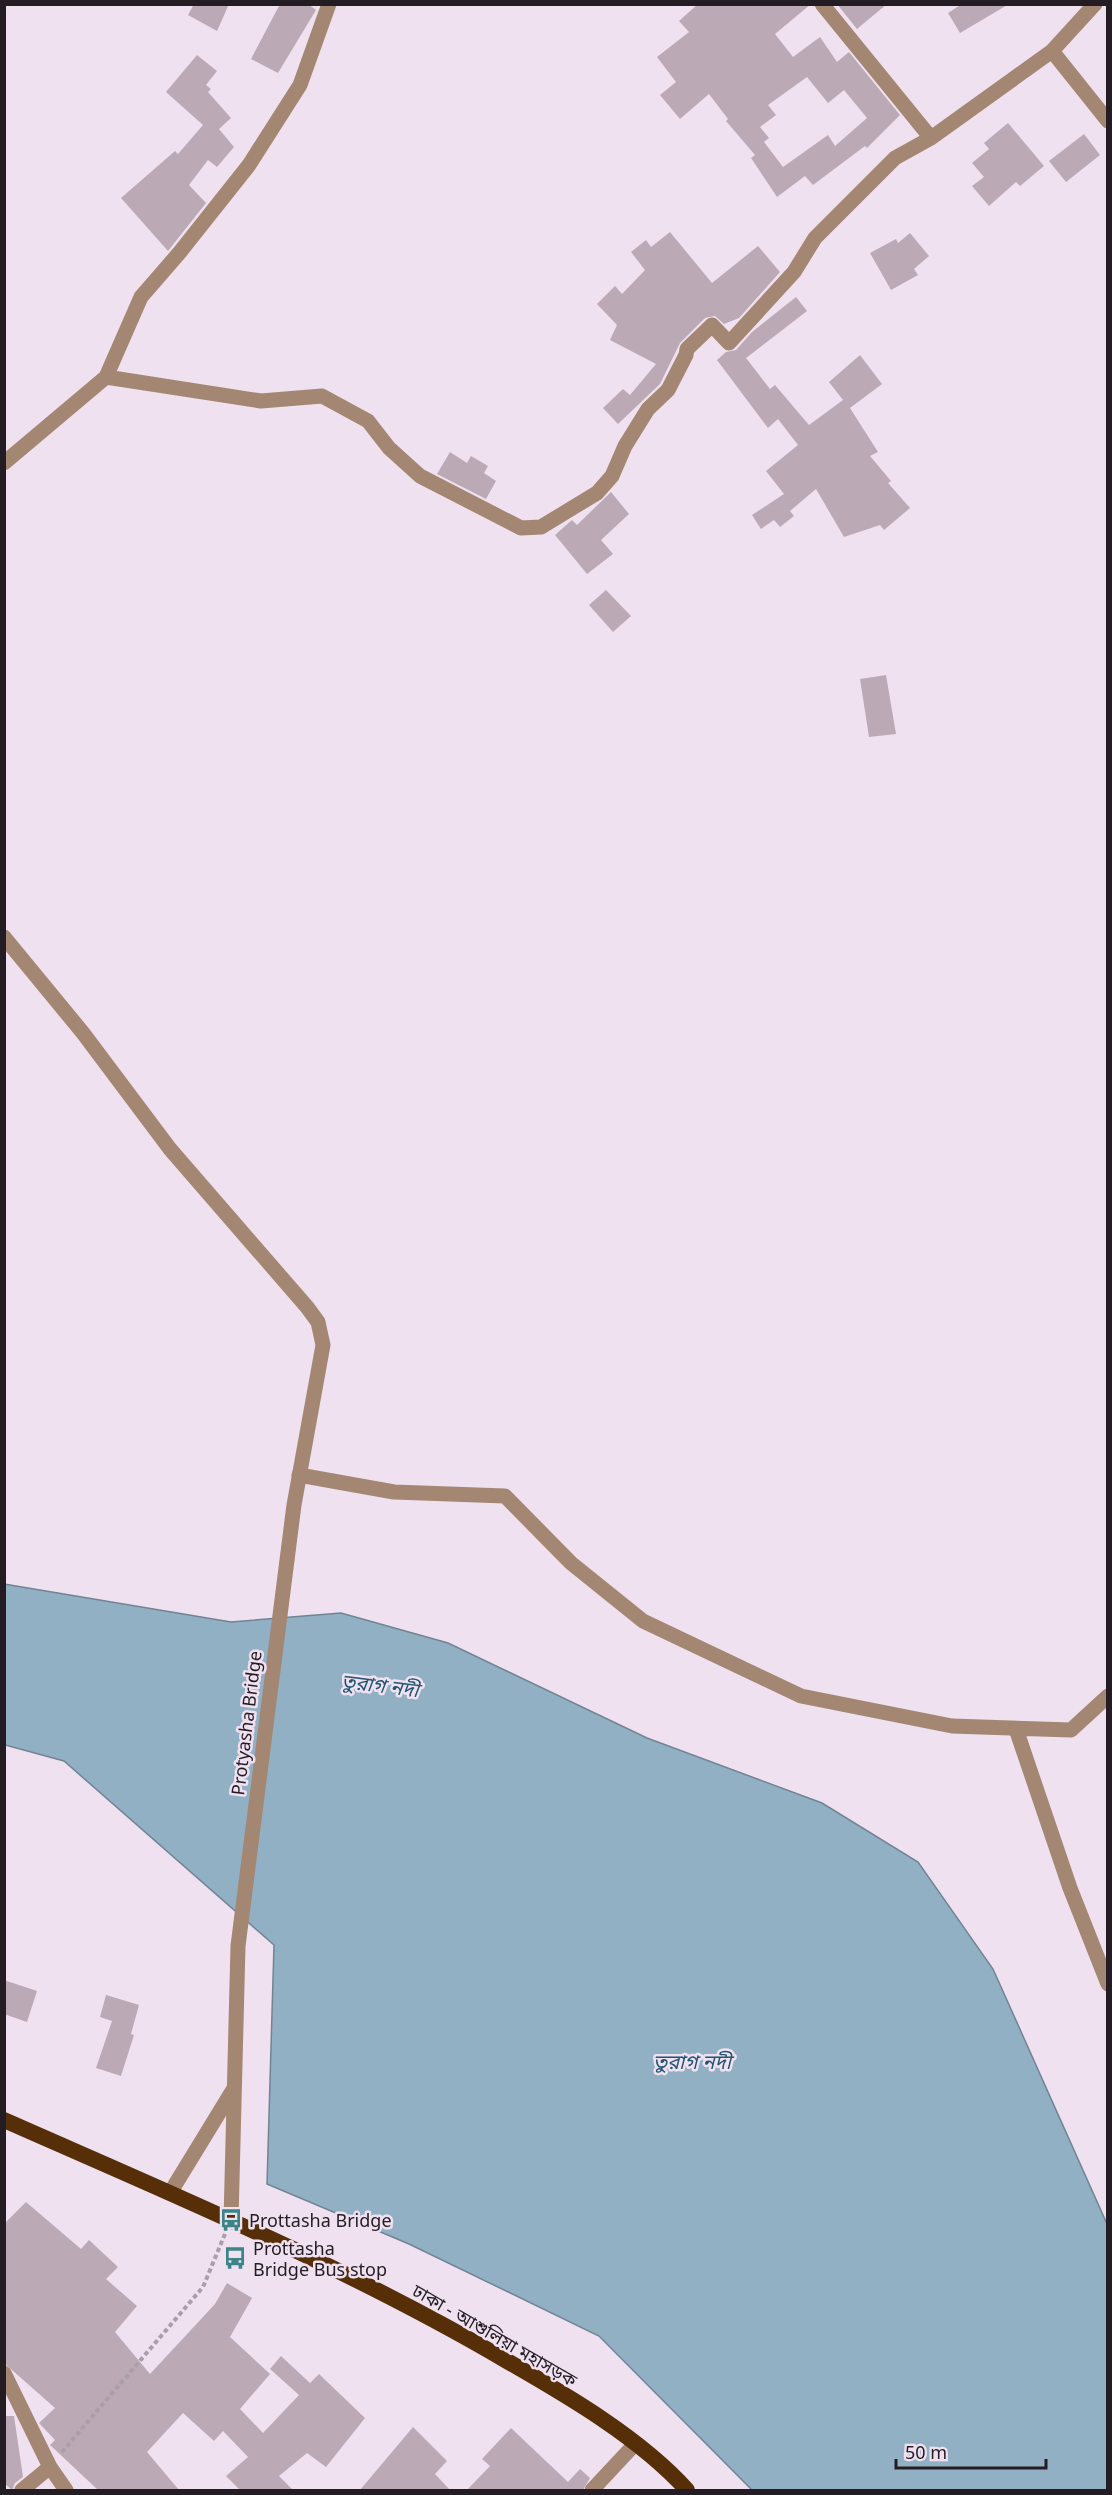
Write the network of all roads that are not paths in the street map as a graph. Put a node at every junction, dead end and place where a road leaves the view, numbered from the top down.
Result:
1 (328, 4) edge
2 (822, 4) edge
3 (1095, 4) edge
4 (1052, 51) junction
5 (1107, 121) edge
6 (931, 138) junction
7 (106, 377) junction
8 (4, 463) edge
9 (4, 937) edge
10 (299, 1475) junction
11 (1107, 1696) edge
12 (1016, 1728) junction
13 (1107, 1984) edge
14 (234, 2087) junction
15 (4, 2120) edge
16 (170, 2193) junction
17 (231, 2220) junction
18 (4, 2373) edge
19 (635, 2444) junction
20 (50, 2466) junction
21 (22, 2490) edge
22 (66, 2490) edge
23 (591, 2490) edge
24 (687, 2490) edge

1 - 7 street
2 - 6 street
3 - 4 street
4 - 5 street
4 - 6 street
6 - 7 street
7 - 8 street
9 - 10 street, Protyasha Bridge
10 - 12 street
10 - 14 street, Protyasha Bridge
11 - 12 street
12 - 13 street
14 - 16 street
14 - 17 street, Protyasha Bridge
15 - 16 highway, ঢাকা - আশুলিয়া মহাসড়ক
16 - 17 highway, ঢাকা - আশুলিয়া মহাসড়ক
17 - 19 highway, ঢাকা - আশুলিয়া মহাসড়ক
18 - 20 street
19 - 23 street
19 - 24 highway, ঢাকা - আশুলিয়া মহাসড়ক
20 - 21 street
20 - 22 street

